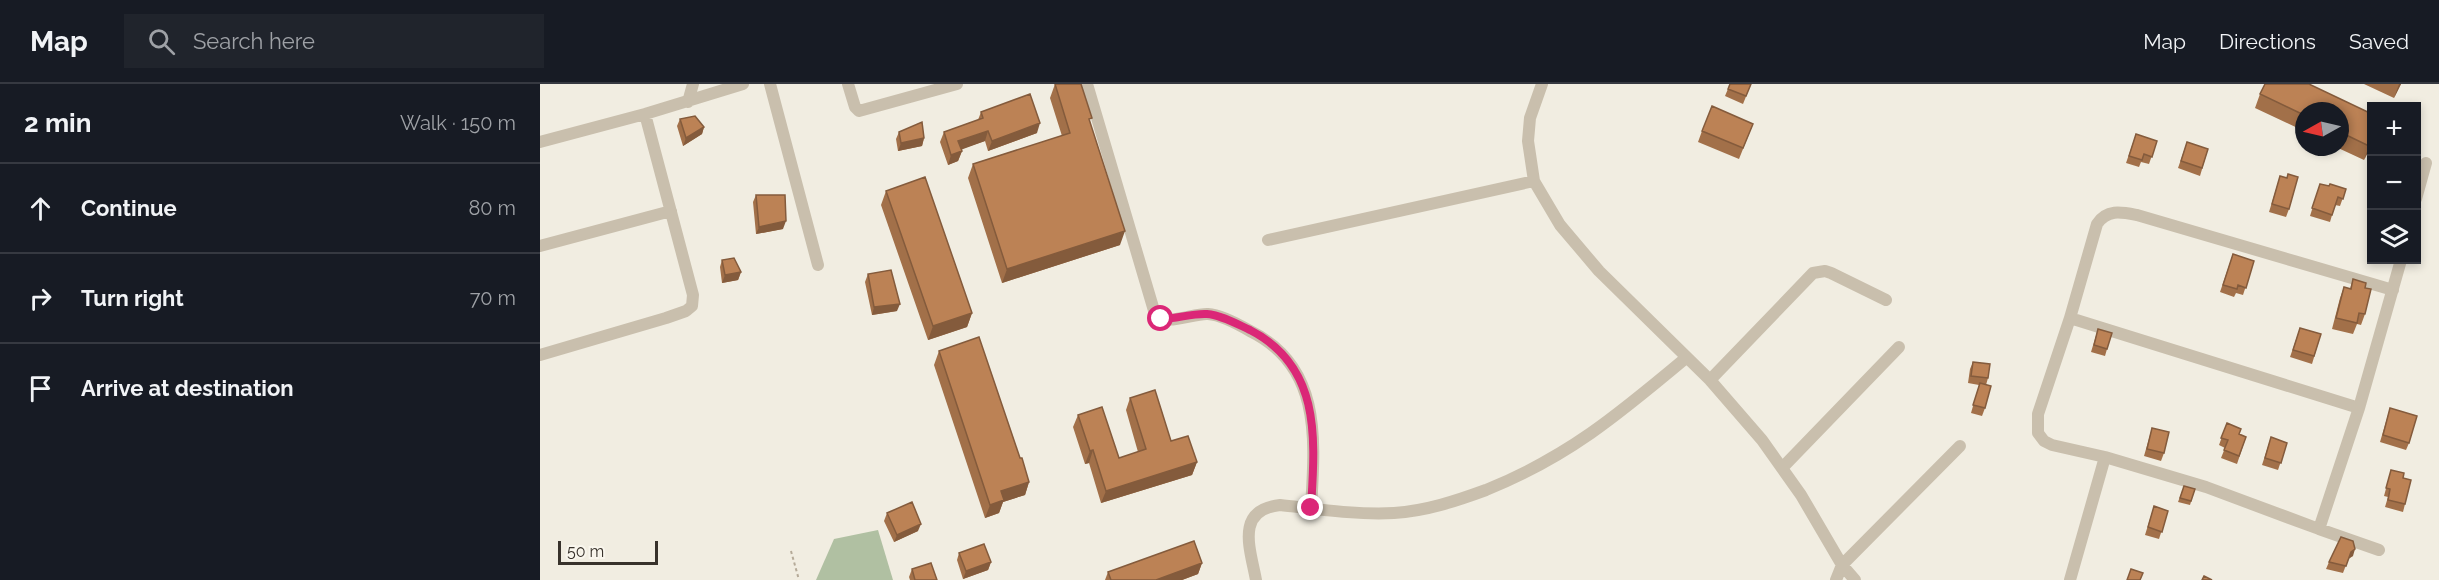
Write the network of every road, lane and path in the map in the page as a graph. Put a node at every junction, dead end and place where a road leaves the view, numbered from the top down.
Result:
1 (693, 84) edge
2 (743, 84) edge
3 (770, 84) edge
4 (848, 84) edge
5 (957, 84) edge
6 (1087, 84) edge
7 (1542, 84) edge
8 (688, 102) junction
9 (645, 114) junction
10 (540, 142) edge
11 (2426, 164) dead end
12 (1534, 182) junction
13 (2421, 182) edge
14 (670, 211) junction
15 (1268, 240) dead end
16 (540, 246) edge
17 (2400, 264) edge
18 (818, 266) dead end
19 (2393, 290) junction
20 (1886, 300) dead end
21 (2070, 318) junction
22 (1899, 347) dead end
23 (540, 355) edge
24 (1686, 358) junction
25 (1710, 380) junction
26 (2359, 408) junction
27 (1960, 446) dead end
28 (2105, 457) junction
29 (1782, 468) junction
30 (1311, 508) junction
31 (2319, 530) junction
32 (2379, 550) dead end
33 (791, 551) dead end
34 (1842, 565) junction
35 (799, 580) edge
36 (1256, 580) edge
37 (1836, 580) edge
38 (1855, 580) edge
39 (2070, 580) edge

1 - 8 street
2 - 8 street
3 - 18 street
4 - 5 street
6 - 30 street
7 - 12 street
8 - 9 street
9 - 10 street
9 - 14 street
11 - 13 street
12 - 15 street
12 - 24 street
14 - 16 street
14 - 23 street
17 - 19 street
19 - 21 street
19 - 26 street
20 - 25 street
21 - 26 street
21 - 28 street
22 - 29 street
24 - 25 street
24 - 30 street
25 - 29 street
26 - 31 street
27 - 34 street
28 - 31 street
28 - 39 street
29 - 34 street
30 - 36 street
31 - 32 street
33 - 35 path
34 - 37 street
34 - 38 street

